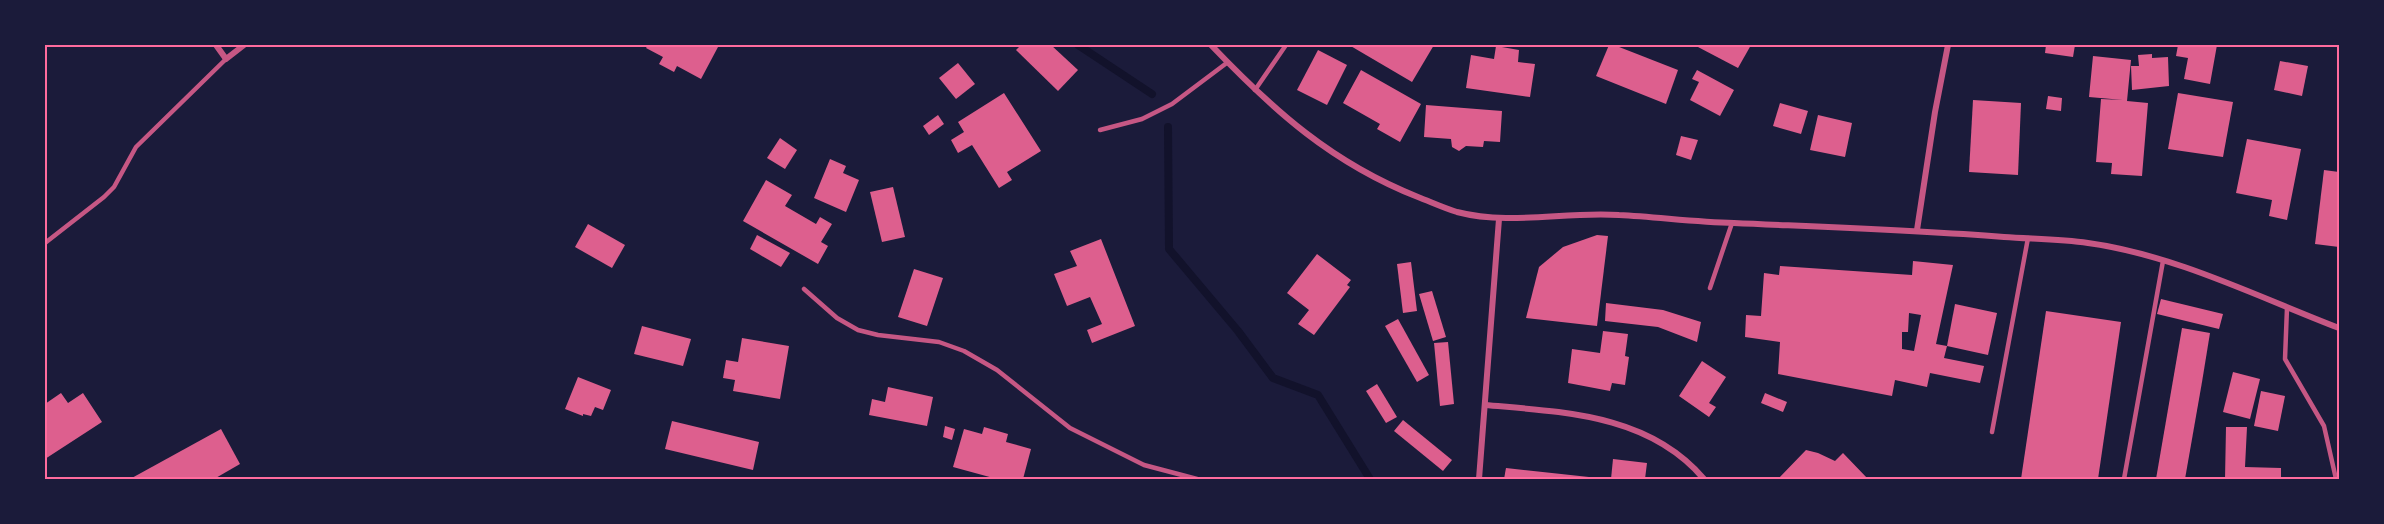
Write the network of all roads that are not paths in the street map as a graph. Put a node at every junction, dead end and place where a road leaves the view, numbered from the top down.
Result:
1 (216, 45) edge
2 (244, 45) edge
3 (1211, 45) edge
4 (1286, 45) edge
5 (1948, 45) edge
6 (226, 59) junction
7 (1228, 62) junction
8 (1255, 90) junction
9 (1100, 130) dead end
10 (1499, 219) junction
11 (1732, 223) junction
12 (1917, 230) junction
13 (2028, 238) junction
14 (45, 243) edge
15 (2163, 261) junction
16 (1710, 288) dead end
17 (804, 289) dead end
18 (2287, 308) junction
19 (2339, 328) edge
20 (1485, 405) junction
21 (1992, 432) dead end
22 (1197, 479) edge
23 (1479, 479) edge
24 (1704, 479) edge
25 (2124, 479) edge
26 (2336, 479) edge

1 - 6 street
2 - 6 street
3 - 7 street
4 - 8 lane
5 - 12 street
6 - 14 lane
7 - 8 street
7 - 9 lane
8 - 10 street
10 - 11 street
10 - 20 street
11 - 12 street
11 - 16 lane
12 - 13 street
13 - 15 street
13 - 21 lane
15 - 18 street
15 - 25 lane
17 - 22 lane
18 - 19 street
18 - 26 lane
20 - 23 street
20 - 24 street

